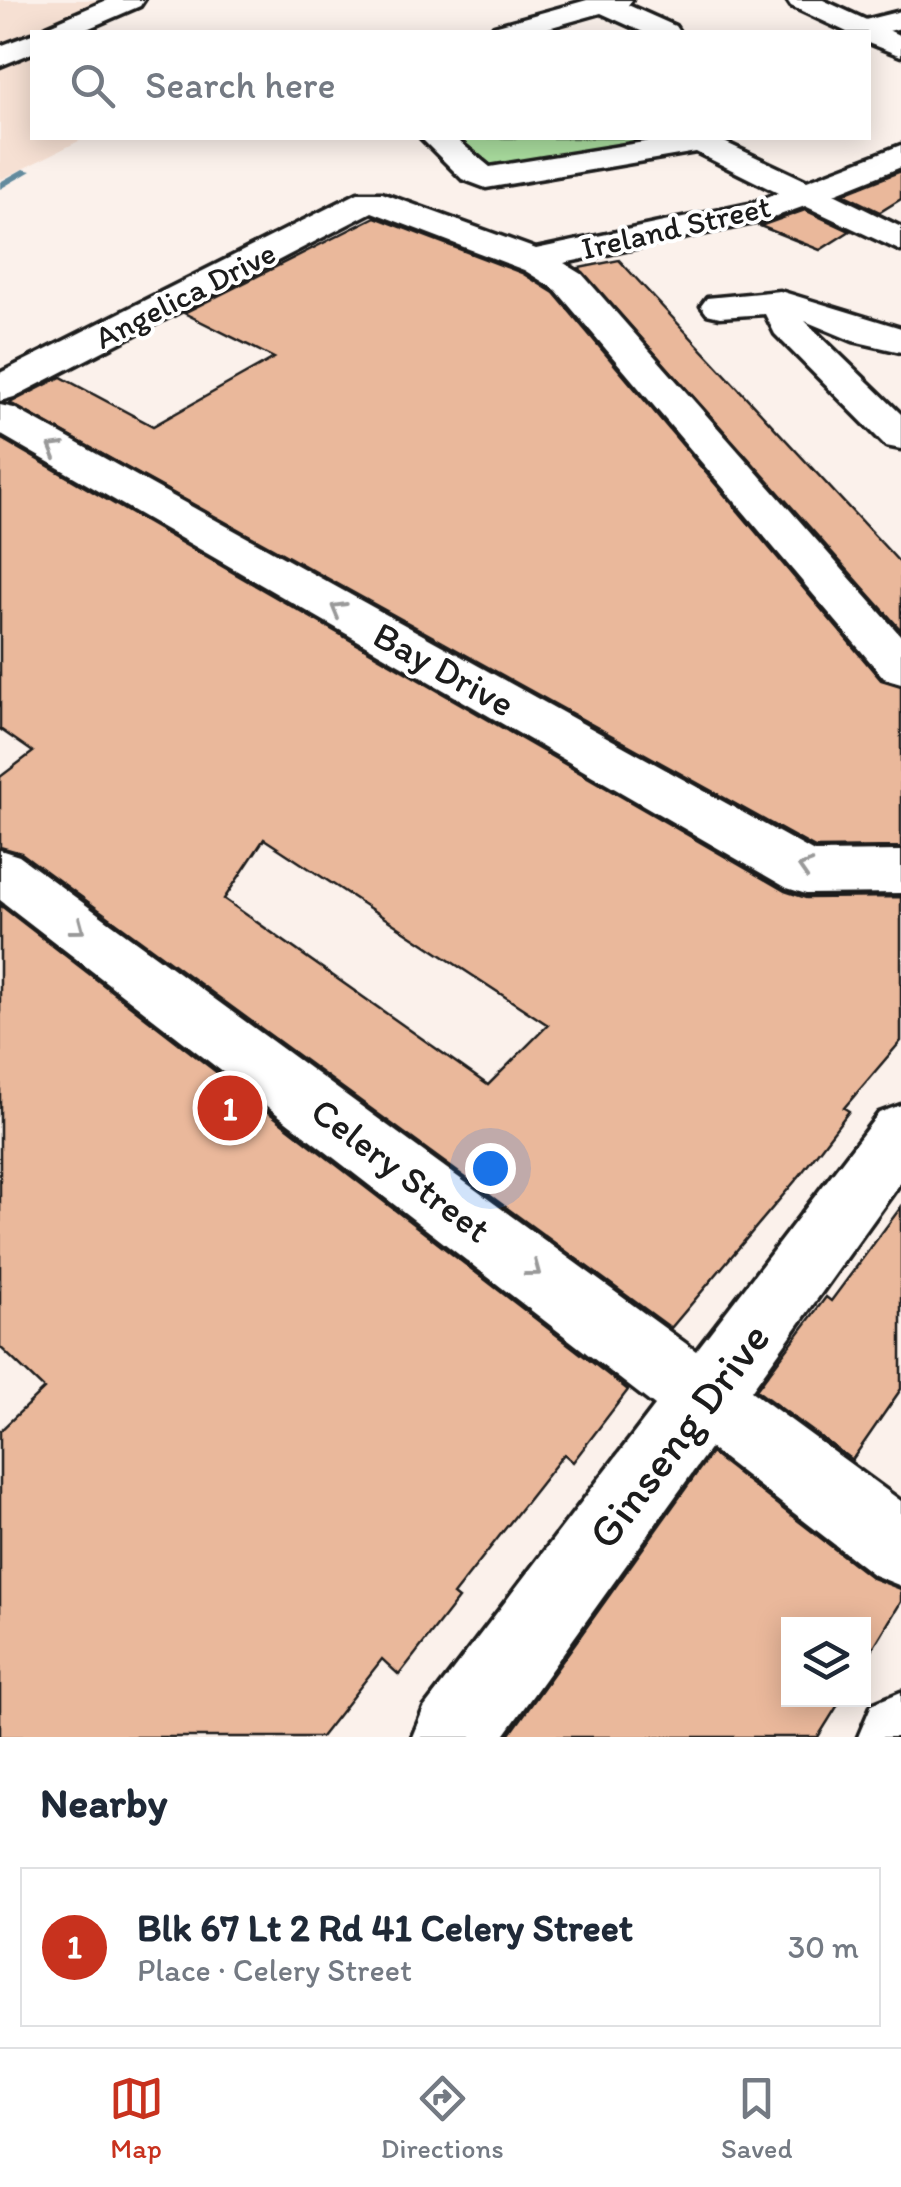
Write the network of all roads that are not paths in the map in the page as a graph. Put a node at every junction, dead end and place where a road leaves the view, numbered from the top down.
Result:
1 (130, 0) edge
2 (801, 0) edge
3 (610, 2) edge
4 (901, 20) edge
5 (864, 29) joint
6 (62, 30) edge
7 (511, 30) edge
8 (660, 30) edge
9 (871, 32) edge
10 (30, 45) edge
11 (901, 47) edge
12 (0, 57) edge
13 (439, 140) edge
14 (696, 140) edge
15 (896, 143) edge
16 (806, 193) junction
17 (901, 240) edge
18 (549, 257) junction
19 (780, 302) junction
20 (720, 306) dead end
21 (901, 340) edge
22 (0, 390) edge
23 (0, 417) edge
24 (901, 437) edge
25 (901, 667) edge
26 (0, 870) edge
27 (901, 872) edge
28 (901, 1132) edge
29 (706, 1399) junction
30 (901, 1548) edge
31 (453, 1737) edge

1 - 6 street
2 - 5 street
3 - 7 street
3 - 8 street
4 - 5 street
9 - 11 street
10 - 12 street
13 - 14 street
14 - 16 street
15 - 16 street, Ireland Street
16 - 17 street
16 - 18 street, Ireland Street
18 - 22 street, Angelica Drive
18 - 25 street
19 - 20 street
19 - 21 street
19 - 24 street
27 -> 23 street, Bay Drive
26 -> 29 street, Celery Street
28 - 29 street, Ginseng Drive
29 - 30 street, Celery Street
29 - 31 street, Ginseng Drive

